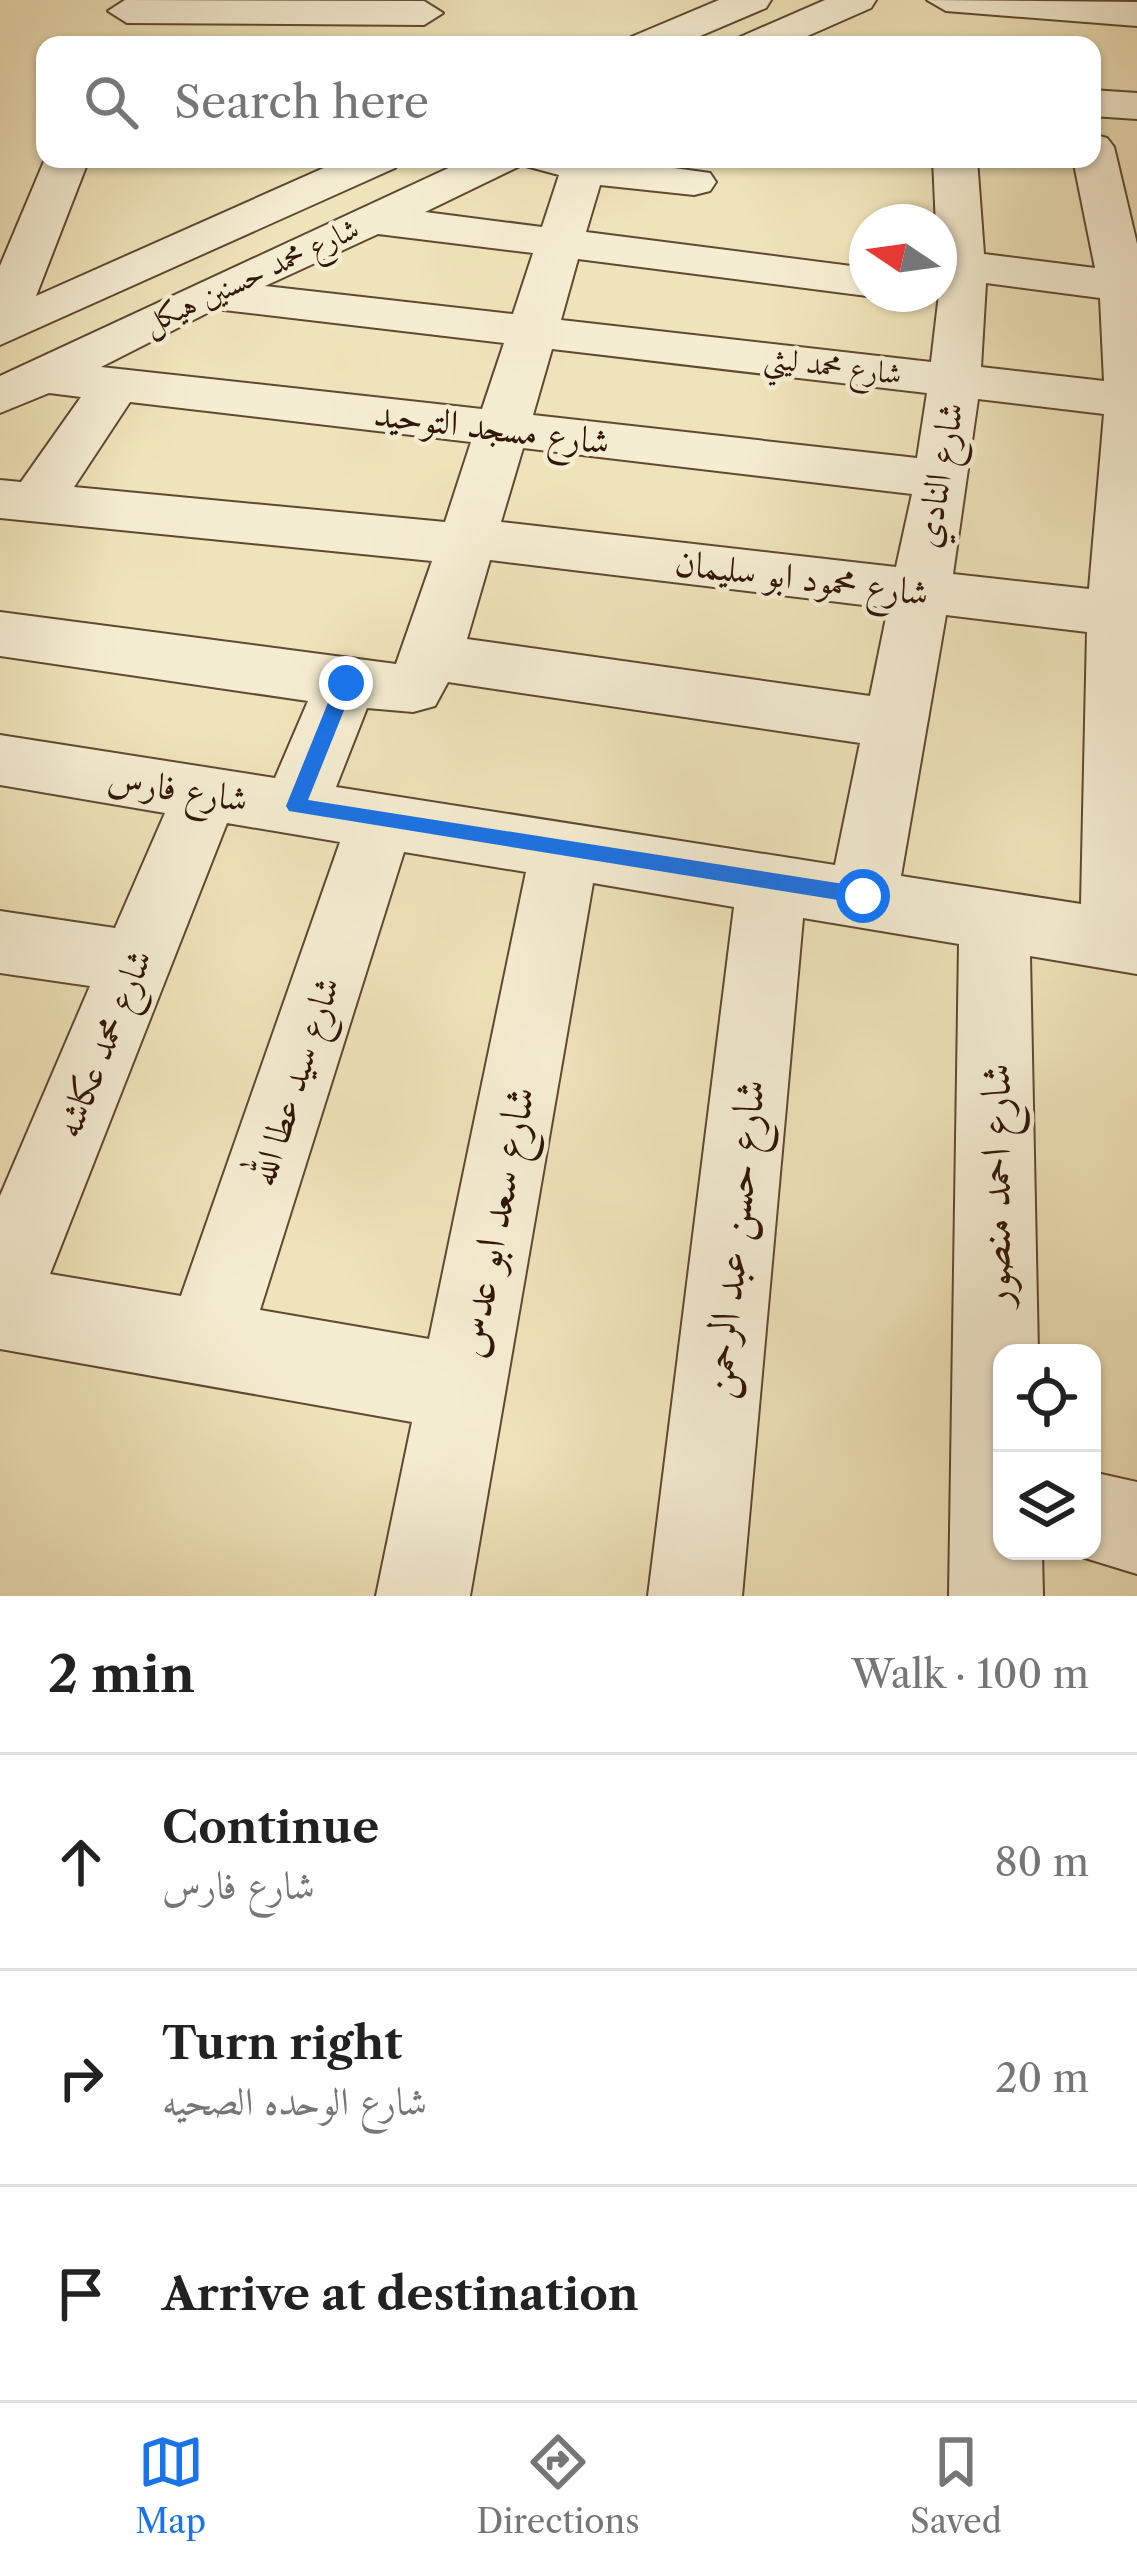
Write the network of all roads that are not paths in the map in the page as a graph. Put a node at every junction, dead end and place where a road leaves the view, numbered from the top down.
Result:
1 (752, 0) edge
2 (768, 0) edge
3 (857, 0) edge
4 (945, 0) edge
5 (1046, 4) edge
6 (278, 6) edge
7 (1137, 14) edge
8 (123, 19) edge
9 (422, 19) edge
10 (807, 21) junction
11 (666, 36) edge
12 (774, 36) edge
13 (946, 36) edge
14 (1058, 36) edge
15 (1101, 104) edge
16 (1137, 106) edge
17 (63, 168) edge
18 (360, 168) edge
19 (484, 168) edge
20 (560, 168) edge
21 (590, 168) edge
22 (943, 168) edge
23 (1098, 168) edge
24 (694, 182) dead end
25 (947, 204) edge
26 (372, 219) junction
27 (559, 244) junction
28 (703, 257) junction
29 (849, 280) edge
30 (957, 284) edge
31 (849, 285) edge
32 (1130, 287) edge
33 (208, 294) junction
34 (955, 312) edge
35 (0, 328) edge
36 (536, 330) junction
37 (676, 347) junction
38 (818, 364) junction
39 (1132, 370) edge
40 (954, 381) junction
41 (116, 385) junction
42 (21, 386) edge
43 (501, 428) junction
44 (942, 479) junction
45 (18, 501) edge
46 (466, 541) junction
47 (917, 590) junction
48 (1127, 615) edge
49 (0, 634) edge
50 (430, 657) junction
51 (346, 683) junction
52 (894, 724) junction
53 (0, 760) edge
54 (206, 793) junction
55 (296, 806) junction
56 (381, 819) junction
57 (566, 848) junction
58 (772, 881) junction
59 (863, 896) junction
60 (994, 918) junction
61 (1126, 941) edge
62 (0, 942) edge
63 (137, 962) junction
64 (0, 1294) edge
65 (0, 1307) edge
66 (207, 1343) junction
67 (462, 1388) junction
68 (999, 1452) edge
69 (1101, 1521) edge
70 (1137, 1528) edge
71 (997, 1560) edge
72 (423, 1596) edge
73 (695, 1596) edge
74 (996, 1596) edge

1 - 11 street
2 - 10 street
3 - 10 street
4 - 5 street
4 - 13 street
5 - 7 street
5 - 14 street
6 - 8 street
6 - 9 street
10 - 12 street
15 - 16 street
17 - 35 street
18 - 35 street
19 - 26 street, شارع محمد حسنين هيكل
20 - 27 street
21 - 24 street
22 - 25 street, شارع النادي
23 - 32 street
26 - 27 street
26 - 33 street, شارع محمد حسنين هيكل
27 - 28 street
27 - 36 street
28 - 29 street
28 - 37 street
30 - 32 street
31 - 38 street
32 - 39 street
33 - 36 street, شارع محمد ليثي
33 - 42 street, شارع محمد حسنين هيكل
34 - 40 street, شارع النادي
36 - 37 street, شارع محمد ليثي
36 - 43 street
37 - 38 street, شارع محمد ليثي
38 - 40 street, شارع محمد ليثي
39 - 40 street, شارع محمد ليثي
39 - 48 street
40 - 44 street, شارع النادي
41 - 42 street, شارع مسجد التوحيد
41 - 43 street, شارع مسجد التوحيد
41 - 45 street
43 - 44 street, شارع مسجد التوحيد
43 - 46 street
44 - 47 street, شارع النادي
45 - 46 street, شارع محمود ابو سليمان
46 - 47 street, شارع محمود ابو سليمان
46 - 50 street
47 - 48 street, شارع محمود ابو سليمان
47 - 52 street, شارع النادي
48 - 61 street
49 - 51 street
50 - 51 street
50 - 52 street
51 - 55 street
52 - 59 street, شارع النادي
53 - 54 street, شارع فارس
54 - 55 street, شارع فارس
54 - 63 street, شارع محمد عكاشه
55 - 56 street, شارع فارس
56 - 57 street, شارع فارس
56 - 66 street, شارع سيد عطا الله
57 - 58 street, شارع فارس
57 - 67 street, شارع سعد ابو عدس
58 - 59 street, شارع فارس
58 - 73 street, شارع حسن عبد الرحمن
59 - 60 street, شارع فارس
60 - 61 street, شارع فارس
60 - 68 street, شارع احمد منصور
62 - 63 street
63 - 64 street, شارع محمد عكاشه
65 - 66 street
66 - 67 street
67 - 72 street, شارع سعد ابو عدس
69 - 70 street
71 - 74 street, شارع احمد منصور

